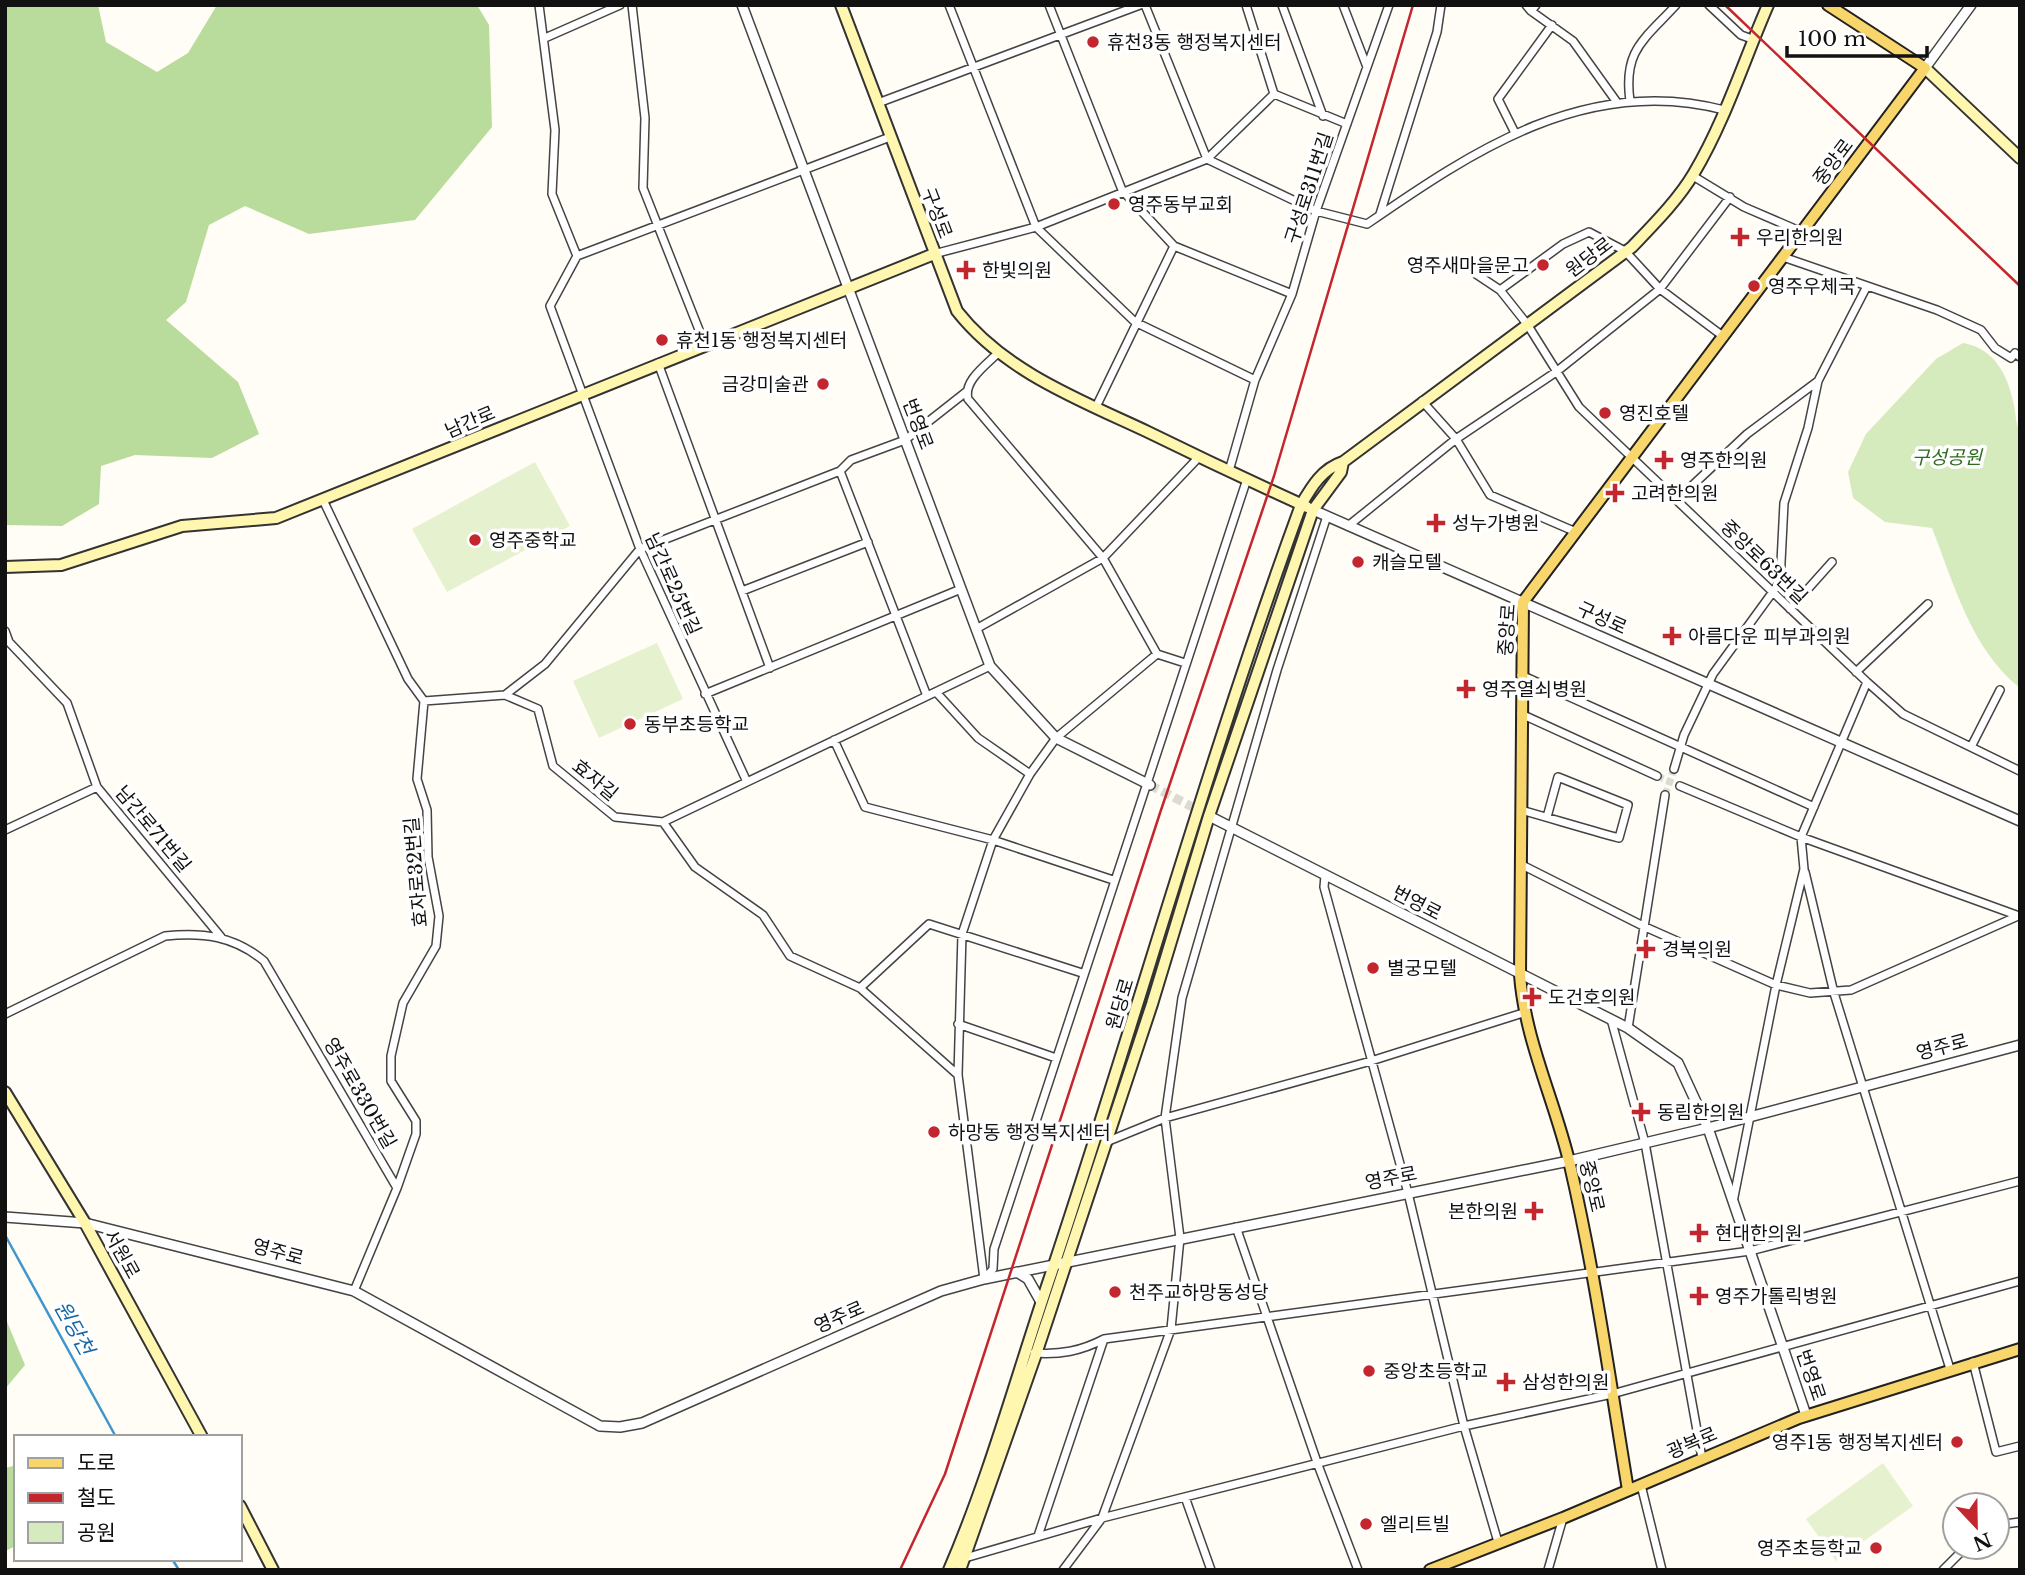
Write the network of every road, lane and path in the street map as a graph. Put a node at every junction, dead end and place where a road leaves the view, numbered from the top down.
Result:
1 (539, 5) edge
2 (620, 5) edge
3 (632, 5) edge
4 (742, 5) edge
5 (841, 5) edge
6 (949, 5) edge
7 (1049, 5) edge
8 (1142, 5) edge
9 (1246, 5) edge
10 (1282, 5) edge
11 (1342, 5) edge
12 (1389, 5) edge
13 (1441, 5) edge
14 (1675, 5) edge
15 (1709, 5) edge
16 (1769, 5) edge
17 (1828, 5) edge
18 (1971, 5) edge
19 (1531, 7) edge
20 (1552, 25) junction
21 (1060, 35) junction
22 (545, 38) junction
23 (1752, 39) junction
24 (973, 68) junction
25 (1368, 68) junction
26 (1925, 68) junction
27 (1275, 94) junction
28 (1615, 101) junction
29 (1630, 101) junction
30 (878, 103) junction
31 (1724, 110) junction
32 (1323, 116) junction
33 (1347, 124) junction
34 (1515, 133) junction
35 (890, 137) junction
36 (2018, 154) edge
37 (1207, 159) junction
38 (804, 169) junction
39 (1693, 176) junction
40 (1122, 190) junction
41 (1730, 197) junction
42 (1316, 211) junction
43 (1380, 215) junction
44 (659, 226) junction
45 (1036, 227) junction
46 (1802, 232) junction
47 (1174, 246) junction
48 (1625, 251) junction
49 (934, 254) junction
50 (577, 256) junction
51 (1783, 257) junction
52 (1476, 274) dead end
53 (1867, 286) junction
54 (848, 288) junction
55 (1660, 289) junction
56 (1500, 290) junction
57 (1292, 294) junction
58 (1135, 322) junction
59 (1527, 324) junction
60 (1725, 338) junction
61 (705, 345) junction
62 (998, 353) junction
63 (2020, 357) edge
64 (658, 363) junction
65 (1556, 372) junction
66 (1255, 380) junction
67 (1818, 382) junction
68 (966, 392) junction
69 (581, 394) junction
70 (1422, 400) junction
71 (1096, 408) junction
72 (1456, 439) junction
73 (905, 440) junction
74 (1633, 456) junction
75 (1199, 457) junction
76 (1342, 462) junction
77 (840, 471) junction
78 (1230, 471) junction
79 (1247, 480) junction
80 (1678, 499) junction
81 (324, 502) junction
82 (1301, 505) junction
83 (1313, 510) junction
84 (1327, 516) junction
85 (716, 520) junction
86 (1348, 526) junction
87 (1576, 532) junction
88 (868, 542) junction
89 (640, 549) junction
90 (1103, 558) junction
91 (1832, 562) dead end
92 (5, 566) edge
93 (961, 589) junction
94 (742, 591) junction
95 (1773, 592) junction
96 (1523, 602) junction
97 (1928, 604) dead end
98 (1790, 609) junction
99 (897, 616) junction
100 (976, 629) junction
101 (5, 631) edge
102 (1157, 654) junction
103 (1185, 663) junction
104 (990, 666) junction
105 (771, 668) junction
106 (1856, 672) junction
107 (1521, 675) junction
108 (1867, 682) junction
109 (1708, 683) junction
110 (2000, 690) dead end
111 (936, 692) junction
112 (705, 694) junction
113 (505, 695) junction
114 (927, 696) junction
115 (424, 701) junction
116 (1521, 714) junction
117 (1056, 738) junction
118 (834, 740) junction
119 (1842, 742) junction
120 (1681, 745) junction
121 (1971, 747) junction
122 (1674, 769) tunnel mouth
123 (2020, 771) edge
124 (1030, 774) junction
125 (1657, 776) tunnel mouth
126 (747, 782) junction
127 (1148, 784) junction
128 (1680, 786) tunnel mouth
129 (97, 787) junction
130 (1665, 795) tunnel mouth
131 (1814, 807) junction
132 (1521, 810) junction
133 (1209, 816) junction
134 (1547, 817) junction
135 (2020, 821) edge
136 (663, 822) junction
137 (1232, 828) junction
138 (5, 830) edge
139 (1801, 837) junction
140 (993, 840) junction
141 (1520, 864) junction
142 (1804, 869) junction
143 (1325, 876) junction
144 (1113, 880) junction
145 (2019, 916) edge
146 (1643, 926) junction
147 (962, 934) junction
148 (221, 937) junction
149 (1082, 973) junction
150 (1520, 975) junction
151 (1776, 985) junction
152 (860, 988) junction
153 (1834, 993) junction
154 (1523, 1013) junction
155 (5, 1014) edge
156 (1611, 1020) junction
157 (958, 1024) junction
158 (1628, 1028) junction
159 (2020, 1045) edge
160 (1056, 1058) junction
161 (1371, 1060) junction
162 (958, 1075) junction
163 (1861, 1086) junction
164 (5, 1092) edge
165 (1751, 1117) junction
166 (1165, 1118) junction
167 (1708, 1128) junction
168 (1106, 1142) junction
169 (1645, 1143) junction
170 (1569, 1161) junction
171 (2020, 1181) edge
172 (397, 1188) junction
173 (1408, 1193) junction
174 (1733, 1202) junction
175 (1900, 1210) junction
176 (5, 1217) edge
177 (85, 1223) junction
178 (1236, 1227) junction
179 (1180, 1238) junction
180 (1750, 1251) junction
181 (1667, 1262) junction
182 (1059, 1265) junction
183 (1017, 1272) junction
184 (1594, 1273) junction
185 (984, 1279) junction
186 (2020, 1281) edge
187 (354, 1291) junction
188 (1432, 1292) junction
189 (1041, 1302) junction
190 (1930, 1305) junction
191 (1267, 1315) junction
192 (1171, 1329) junction
193 (1104, 1339) junction
194 (1782, 1346) junction
195 (2020, 1349) edge
196 (1031, 1353) junction
197 (1973, 1362) junction
198 (1950, 1369) junction
199 (1687, 1374) junction
200 (1612, 1394) junction
201 (1806, 1415) junction
202 (1464, 1426) junction
203 (201, 1435) edge
204 (2020, 1446) edge
205 (1702, 1458) junction
206 (1318, 1465) junction
207 (1641, 1485) junction
208 (1628, 1490) junction
209 (1185, 1497) junction
210 (242, 1510) edge
211 (1102, 1518) junction
212 (1563, 1518) junction
213 (1038, 1536) junction
214 (1499, 1542) junction
215 (966, 1557) junction
216 (954, 1567) edge
217 (1436, 1569) edge
218 (273, 1570) edge
219 (1063, 1570) edge
220 (1211, 1570) edge
221 (1358, 1570) edge
222 (1548, 1570) edge
223 (1662, 1570) edge

1 - 22 street
2 - 22 street
3 - 44 street
4 - 38 street, 번영로
5 - 30 main road, 구성로
6 - 24 street
7 - 21 street
8 - 21 street
8 - 37 street
9 - 27 street
10 - 32 street
11 - 25 street
12 - 25 street, 구성로311번길
13 - 43 street
14 - 29 street
15 - 23 street
16 - 23 main road, 원당로
17 - 26 main road
18 - 26 street, 중앙로
19 - 20 street
20 - 28 street
20 - 34 street
21 - 24 street
21 - 40 street
22 - 50 street
23 - 31 main road, 원당로
24 - 30 street
24 - 45 street
25 - 33 street, 구성로311번길
26 - 36 main road
26 - 46 main road, 중앙로
27 - 32 street
27 - 37 street
28 - 29 street
28 - 34 street
29 - 31 street
30 - 35 main road, 구성로
31 - 39 main road, 원당로
32 - 33 street
33 - 42 street, 구성로311번길
34 - 43 street
35 - 38 street
35 - 49 main road, 구성로
37 - 40 street
37 - 42 street
38 - 44 street
38 - 54 street, 번영로
39 - 41 street
39 - 48 main road, 원당로
40 - 45 street
40 - 47 street
41 - 46 street
41 - 55 street
42 - 43 street
42 - 57 street, 구성로311번길
44 - 50 street
44 - 61 street
45 - 49 street
45 - 58 street
46 - 51 main road, 중앙로
47 - 57 street
47 - 58 street
48 - 55 street
48 - 56 street
48 - 59 main road, 원당로
49 - 54 main road, 남간로
49 - 62 main road, 구성로
50 - 69 street, 남간로25번길
51 - 53 street
51 - 60 main road, 중앙로
52 - 56 street, 중앙로63번길
53 - 63 street
53 - 67 street
54 - 61 main road, 남간로
54 - 73 street, 번영로
55 - 60 street
55 - 65 street
56 - 59 street, 중앙로63번길
57 - 66 street, 구성로311번길
58 - 66 street
58 - 71 street
59 - 65 street, 중앙로63번길
59 - 70 main road, 원당로
60 - 74 main road, 중앙로
61 - 64 main road, 남간로
62 - 68 street
62 - 71 main road, 구성로
64 - 69 main road, 남간로
64 - 85 street
65 - 72 street
65 - 74 street, 중앙로63번길
66 - 78 street, 구성로311번길
67 - 80 street
67 - 95 street
68 - 73 street
68 - 90 street
69 - 81 main road, 남간로
69 - 89 street, 남간로25번길
70 - 72 street
70 - 76 main road, 원당로
71 - 75 main road, 구성로
72 - 86 street
72 - 87 street
73 - 77 street
73 - 93 street, 번영로
74 - 80 street, 중앙로63번길
74 - 87 main road, 중앙로
75 - 78 main road, 구성로
75 - 90 street
76 - 82 main road, 원당로
76 - 83 main road, 원당로
77 - 85 street
77 - 88 street
78 - 79 main road, 구성로
79 - 82 main road, 구성로
79 - 103 street
80 - 95 street, 중앙로63번길
81 - 92 main road, 남간로
81 - 115 street
82 - 83 main road, 구성로
82 - 182 main road, 원당로
83 - 84 street, 구성로
83 - 133 main road, 원당로
84 - 86 street, 구성로
84 - 137 street
85 - 89 street
85 - 94 street
86 - 96 street, 구성로
87 - 96 main road, 중앙로
88 - 94 street
88 - 99 street
89 - 112 street, 남간로25번길
89 - 113 street
90 - 100 street
90 - 102 street
91 - 98 street
93 - 99 street
93 - 100 street, 번영로
94 - 105 street
95 - 98 street, 중앙로63번길
95 - 109 street
96 - 107 main road, 중앙로
96 - 109 street, 구성로
97 - 106 street
98 - 106 street, 중앙로63번길
99 - 105 street
99 - 114 street
100 - 104 street, 번영로
101 - 129 street, 남간로71번길
102 - 103 street
102 - 117 street
103 - 127 street
104 - 111 street
104 - 117 street, 번영로
105 - 112 street
106 - 108 street, 중앙로63번길
107 - 116 main road, 중앙로
107 - 120 street
108 - 119 street
108 - 121 street, 중앙로63번길
109 - 119 street, 구성로
109 - 120 street
110 - 121 street
111 - 114 street
111 - 124 street
112 - 126 street, 남간로25번길
113 - 115 street, 효자길
113 - 136 street, 효자길
114 - 118 street
115 - 172 street, 효자로32번길
116 - 125 street
116 - 132 main road, 중앙로
117 - 124 street
117 - 127 street, 번영로
118 - 126 street
118 - 140 street
119 - 131 street
119 - 135 street, 구성로
120 - 122 street
120 - 131 street
121 - 123 street, 중앙로63번길
124 - 140 street
126 - 136 street
127 - 144 street
128 - 139 street
129 - 138 street
129 - 148 street, 남간로71번길
130 - 146 street
131 - 139 street
132 - 134 street
132 - 141 main road, 중앙로
133 - 137 street, 번영로
133 - 168 main road, 원당로
134 - 134 street
136 - 152 street
137 - 143 street, 번영로
137 - 166 street
139 - 142 street
139 - 145 street
140 - 144 street
140 - 147 street
141 - 146 street
141 - 150 main road, 중앙로
142 - 151 street
142 - 153 street
143 - 150 street, 번영로
143 - 161 street
144 - 149 street
145 - 153 street
146 - 151 street
146 - 158 street
147 - 149 street
147 - 152 street
147 - 157 street
148 - 155 street
148 - 172 street, 영주로330번길
149 - 160 street
150 - 154 main road, 중앙로
150 - 156 street, 번영로
151 - 153 street
151 - 165 street
152 - 162 street
153 - 163 street
154 - 161 street
154 - 170 main road, 중앙로
156 - 158 street, 번영로
156 - 169 street
157 - 160 street
157 - 162 street
158 - 167 street, 번영로
159 - 163 street, 영주로
160 - 185 street
161 - 166 street
161 - 173 street
162 - 185 street
163 - 165 street, 영주로
163 - 175 street
164 - 177 main road, 서원로
165 - 167 street, 영주로
165 - 174 street
166 - 168 street
166 - 179 street
167 - 169 street, 영주로
167 - 174 street, 번영로
168 - 182 main road, 원당로
169 - 170 street, 영주로
169 - 181 street
170 - 173 street, 영주로
170 - 184 main road, 중앙로
171 - 175 street
172 - 187 street
173 - 178 street, 영주로
173 - 188 street
174 - 180 street, 번영로
175 - 180 street
175 - 190 street
176 - 177 street, 영주로
177 - 187 street, 영주로
177 - 203 main road, 서원로
178 - 179 street, 영주로
178 - 191 street
179 - 182 street, 영주로
179 - 192 street
180 - 181 street
180 - 194 street, 번영로
181 - 184 street
181 - 199 street
182 - 183 street, 영주로
182 - 189 main road, 원당로
182 - 196 main road, 원당로
183 - 185 street, 영주로
183 - 189 street
184 - 188 street
184 - 200 main road, 중앙로
185 - 187 street, 영주로
186 - 190 street
188 - 191 street
188 - 202 street
189 - 196 main road, 원당로
190 - 194 street
190 - 198 street
191 - 192 street
191 - 206 street
192 - 193 street
192 - 211 street
193 - 196 street
193 - 213 street
194 - 199 street, 번영로
194 - 201 street, 번영로
195 - 197 main road, 광복로
196 - 215 main road, 원당로
196 - 216 main road, 원당로
197 - 198 main road, 광복로
197 - 204 street
198 - 201 main road, 광복로
199 - 200 street
199 - 205 street
200 - 202 street
200 - 208 main road, 중앙로
201 - 205 main road, 광복로
202 - 206 street
202 - 214 street
205 - 207 main road, 광복로
206 - 209 street
206 - 221 street
207 - 208 main road, 광복로
207 - 223 street
208 - 212 main road, 광복로
209 - 211 street
209 - 220 street
210 - 218 main road
211 - 213 street
211 - 219 street
212 - 214 main road, 광복로
212 - 222 street
213 - 215 street
214 - 217 main road, 광복로
215 - 216 main road, 원당로

